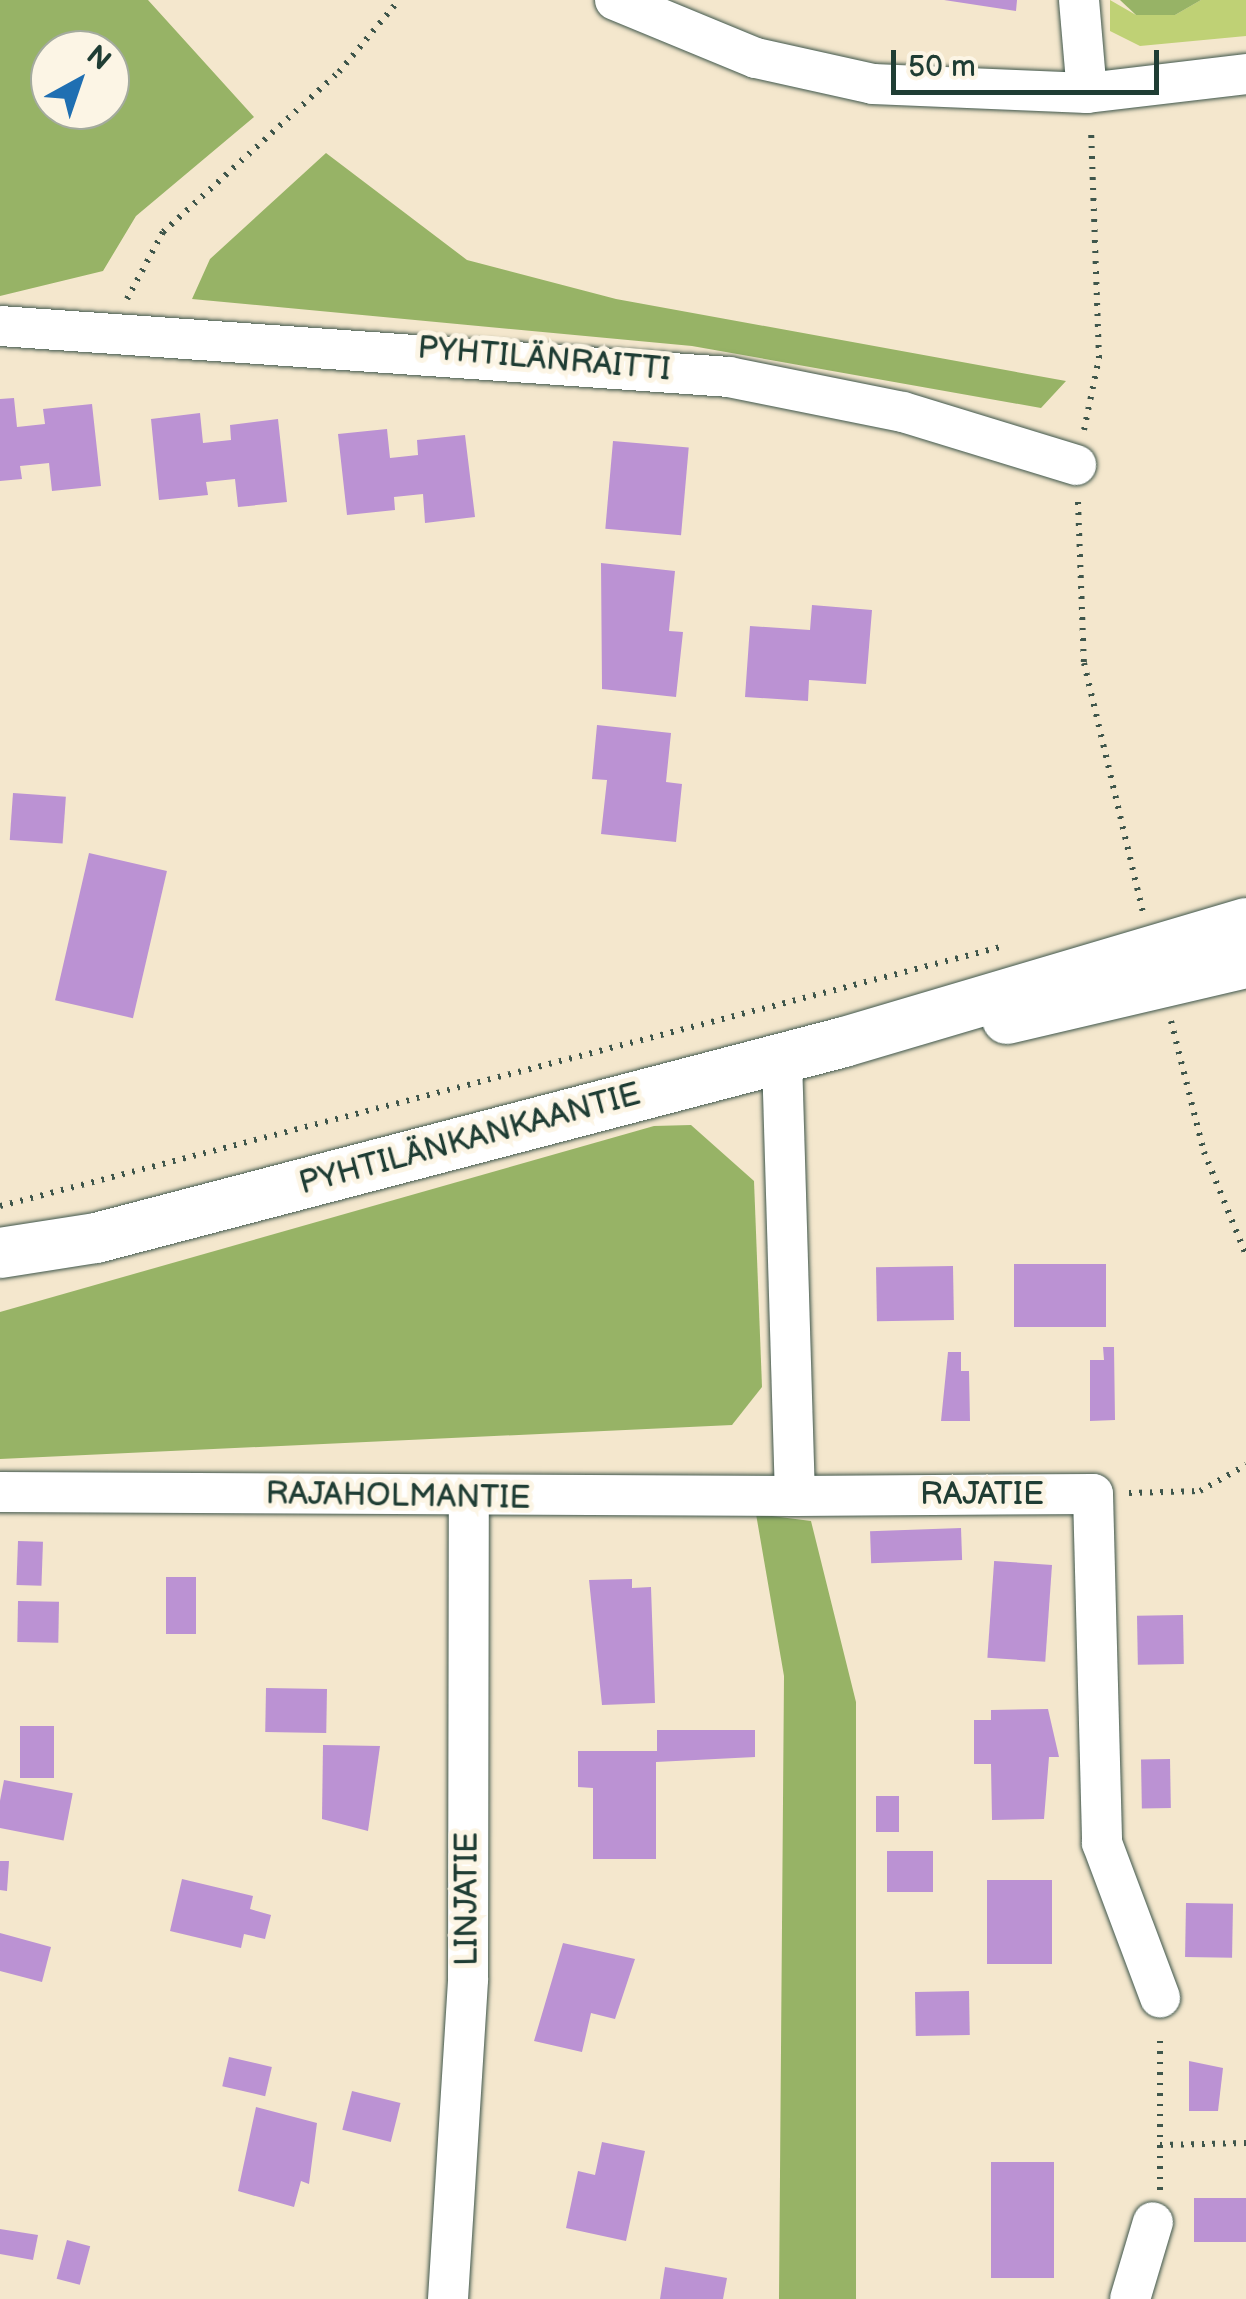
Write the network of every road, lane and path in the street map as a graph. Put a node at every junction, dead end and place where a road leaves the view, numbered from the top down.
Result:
1 (399, 0) edge
2 (616, 0) edge
3 (1079, 0) edge
4 (1246, 74) edge
5 (1086, 94) junction
6 (0, 326) edge
7 (118, 332) junction
8 (1076, 465) junction
9 (1246, 923) edge
10 (1144, 939) junction
11 (1008, 945) dead end
12 (1246, 962) edge
13 (782, 1059) junction
14 (0, 1206) edge
15 (96, 1238) junction
16 (0, 1253) edge
17 (1246, 1256) edge
18 (0, 1277) edge
19 (1246, 1465) edge
20 (0, 1492) edge
21 (1094, 1494) junction
22 (795, 1496) junction
23 (470, 1499) junction
24 (1160, 1996) joint
25 (1246, 2144) edge
26 (1160, 2145) junction
27 (1153, 2222) joint
28 (448, 2299) edge
29 (1130, 2299) edge

1 - 7 path
2 - 5 street
3 - 5 street
4 - 5 street
5 - 8 path
6 - 7 street, PYHTILÄNRAITTI
7 - 8 street, PYHTILÄNRAITTI
8 - 10 path
9 - 10 street, PYHTILÄNKANKAANTIE
10 - 12 street, PYHTILÄNKANKAANTIE
10 - 13 street, PYHTILÄNKANKAANTIE
10 - 17 path
11 - 14 path
13 - 15 street, PYHTILÄNKANKAANTIE
13 - 22 street
15 - 16 street, PYHTILÄNKANKAANTIE
15 - 18 street, PYHTILÄNKANKAANTIE
19 - 21 path
20 - 23 street, RAJAHOLMANTIE
21 - 22 street, RAJATIE
21 - 24 street
22 - 23 street, RAJAHOLMANTIE
23 - 28 street, LINJATIE
24 - 26 path
25 - 26 path
26 - 27 path
27 - 29 street

